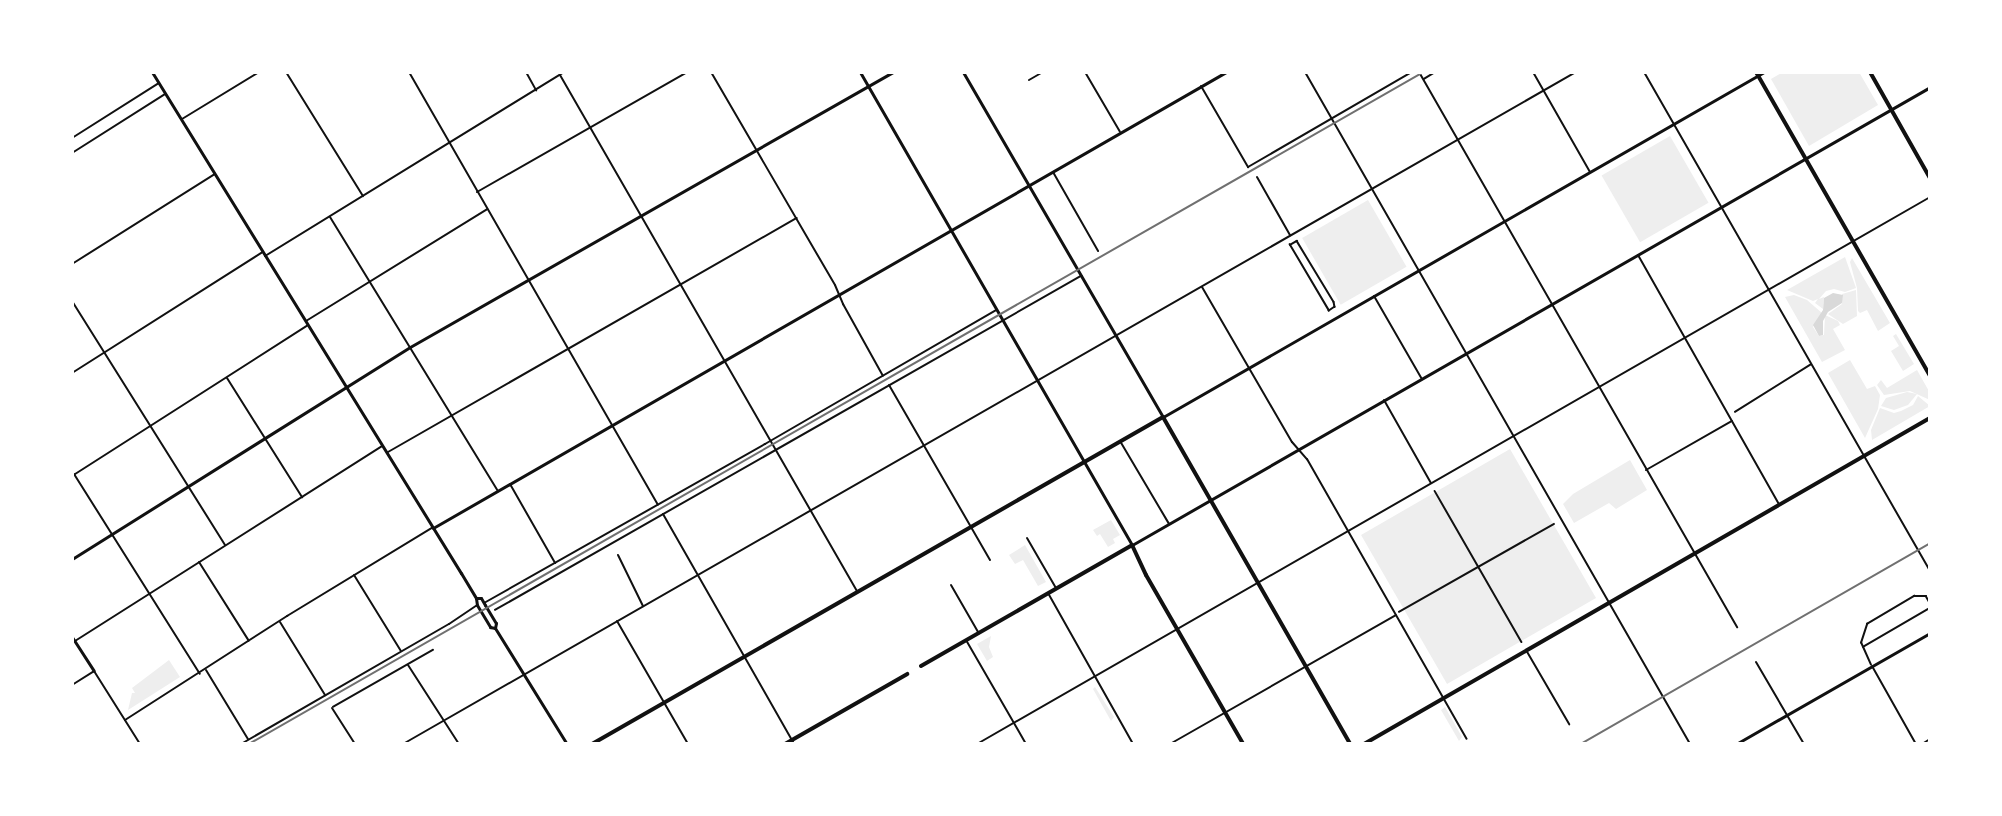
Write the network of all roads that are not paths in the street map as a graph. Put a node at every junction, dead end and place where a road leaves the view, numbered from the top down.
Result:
1 (152, 72) edge
2 (259, 72) edge
3 (286, 72) edge
4 (409, 72) edge
5 (526, 72) edge
6 (564, 72) edge
7 (687, 72) edge
8 (711, 72) edge
9 (860, 72) edge
10 (893, 72) edge
11 (963, 72) edge
12 (1043, 72) edge
13 (1085, 72) edge
14 (1226, 72) edge
15 (1305, 72) edge
16 (1412, 72) edge
17 (1419, 72) edge
18 (1435, 72) edge
19 (1533, 72) edge
20 (1576, 72) edge
21 (1644, 72) edge
22 (1764, 72) edge
23 (1870, 72) edge
24 (1757, 74) edge
25 (560, 75) junction
26 (1029, 80) dead end
27 (1423, 80) junction
28 (159, 83) junction
29 (868, 86) junction
30 (1201, 86) junction
31 (1930, 87) edge
32 (536, 90) junction
33 (1543, 91) junction
34 (165, 94) junction
35 (1891, 110) junction
36 (1331, 118) junction
37 (181, 120) junction
38 (1674, 124) junction
39 (590, 128) junction
40 (1120, 133) junction
41 (72, 138) edge
42 (1457, 140) junction
43 (449, 143) junction
44 (758, 149) junction
45 (72, 153) edge
46 (1806, 159) junction
47 (1053, 172) junction
48 (1590, 172) junction
49 (215, 174) junction
50 (1257, 177) dead end
51 (1930, 178) edge
52 (1029, 186) junction
53 (1372, 189) junction
54 (477, 192) junction
55 (363, 196) junction
56 (1930, 197) edge
57 (1722, 207) junction
58 (487, 209) junction
59 (330, 216) junction
60 (641, 216) junction
61 (797, 218) junction
62 (1504, 221) junction
63 (951, 231) junction
64 (1290, 236) junction
65 (1297, 241) joint
66 (1853, 242) junction
67 (1098, 251) dead end
68 (264, 254) junction
69 (1638, 255) junction
70 (72, 264) edge
71 (1419, 270) junction
72 (1081, 275) junction
73 (528, 280) junction
74 (370, 281) junction
75 (681, 284) junction
76 (1202, 286) junction
77 (1769, 290) junction
78 (840, 295) junction
79 (1374, 296) junction
80 (72, 301) edge
81 (1552, 305) junction
82 (996, 310) junction
83 (1002, 321) junction
84 (307, 323) junction
85 (1116, 336) junction
86 (1685, 338) junction
87 (410, 347) junction
88 (568, 350) junction
89 (105, 352) junction
90 (1466, 353) junction
91 (724, 361) junction
92 (1812, 364) junction
93 (1249, 367) junction
94 (72, 373) edge
95 (883, 376) junction
96 (1930, 376) edge
97 (227, 377) junction
98 (1422, 379) junction
99 (1037, 381) junction
100 (889, 385) junction
101 (345, 386) junction
102 (1599, 388) junction
103 (1384, 400) junction
104 (1735, 412) dead end
105 (452, 415) junction
106 (1163, 417) junction
107 (1930, 418) edge
108 (1732, 421) junction
109 (150, 426) junction
110 (612, 426) junction
111 (264, 436) junction
112 (1514, 436) junction
113 (771, 441) junction
114 (1120, 441) junction
115 (382, 446) junction
116 (924, 446) junction
117 (1299, 449) junction
118 (776, 450) junction
119 (387, 453) junction
120 (1864, 456) junction
121 (1084, 462) junction
122 (1646, 470) junction
123 (73, 475) edge
124 (1431, 483) junction
125 (510, 484) junction
126 (187, 485) junction
127 (498, 490) junction
128 (1435, 491) dead end
129 (302, 498) junction
130 (1211, 500) junction
131 (1779, 504) junction
132 (657, 506) junction
133 (810, 510) junction
134 (663, 514) junction
135 (1169, 524) junction
136 (1554, 524) dead end
137 (971, 527) junction
138 (433, 528) junction
139 (1348, 532) junction
140 (112, 533) junction
141 (1027, 538) dead end
142 (225, 545) junction
143 (1132, 545) junction
144 (1694, 553) junction
145 (618, 555) dead end
146 (72, 559) edge
147 (990, 560) dead end
148 (199, 562) junction
149 (555, 563) junction
150 (1479, 566) junction
151 (1930, 571) edge
152 (354, 575) junction
153 (698, 575) junction
154 (1259, 583) junction
155 (951, 585) dead end
156 (1056, 588) junction
157 (857, 591) junction
158 (1047, 593) junction
159 (150, 594) junction
160 (476, 598) junction
161 (1609, 602) junction
162 (484, 603) junction
163 (1930, 603) edge
164 (477, 605) junction
165 (643, 606) junction
166 (1930, 608) edge
167 (495, 610) dead end
168 (1397, 614) junction
169 (617, 621) junction
170 (280, 622) junction
171 (1737, 627) dead end
172 (495, 628) junction
173 (1178, 629) junction
174 (979, 633) junction
175 (1930, 633) edge
176 (73, 639) edge
177 (966, 640) junction
178 (250, 641) junction
179 (1522, 642) dead end
180 (1862, 648) junction
181 (433, 650) dead end
182 (1526, 650) junction
183 (401, 651) junction
184 (744, 656) junction
185 (1756, 662) dead end
186 (408, 665) junction
187 (1306, 665) junction
188 (921, 666) dead end
189 (1872, 666) junction
190 (206, 670) junction
191 (94, 671) junction
192 (200, 674) junction
193 (907, 674) dead end
194 (524, 675) junction
195 (1095, 676) junction
196 (72, 685) edge
197 (325, 695) junction
198 (1444, 698) junction
199 (664, 702) junction
200 (333, 708) joint
201 (1225, 712) junction
202 (1787, 715) junction
203 (125, 720) junction
204 (444, 721) junction
205 (1014, 723) junction
206 (1569, 724) dead end
207 (1467, 739) dead end
208 (1930, 739) edge
209 (249, 740) junction
210 (793, 742) edge
211 (140, 744) edge
212 (241, 744) edge
213 (355, 744) edge
214 (403, 744) edge
215 (459, 744) edge
216 (567, 744) edge
217 (592, 744) edge
218 (688, 744) edge
219 (785, 744) edge
220 (977, 744) edge
221 (1026, 744) edge
222 (1133, 744) edge
223 (1170, 744) edge
224 (1243, 744) edge
225 (1350, 744) edge
226 (1364, 744) edge
227 (1690, 744) edge
228 (1736, 744) edge
229 (1804, 744) edge
230 (1916, 744) edge
231 (1922, 744) edge

1 - 28 main road
2 - 37 street
3 - 55 street
4 - 43 street
5 - 32 street
6 - 25 street
7 - 39 street
8 - 44 street
9 - 29 main road
10 - 29 main road
11 - 52 main road
12 - 26 street
13 - 40 street
14 - 30 main road
15 - 36 street
16 - 36 street
17 - 27 street
18 - 27 street
19 - 33 street
20 - 33 street
21 - 38 street
22 - 24 main road
23 - 35 main road
24 - 38 main road
24 - 46 main road
25 - 32 street
25 - 39 street
27 - 42 street
28 - 34 main road
28 - 41 street
29 - 44 main road
29 - 63 main road
30 - 36 street
30 - 40 main road
31 - 35 main road
32 - 43 street
33 - 42 street
33 - 48 street
34 - 37 main road
34 - 45 street
35 - 46 main road
35 - 51 main road
36 - 53 street
37 - 49 main road
38 - 48 main road
38 - 57 street
39 - 54 street
39 - 60 street
40 - 47 main road
42 - 53 street
42 - 62 street
43 - 54 street
43 - 55 street
44 - 60 main road
44 - 61 street
46 - 57 main road
46 - 66 main road
47 - 52 main road
47 - 67 street
48 - 62 main road
49 - 68 main road
49 - 70 street
50 - 64 street
52 - 63 main road
52 - 72 main road
53 - 64 street
53 - 71 street
54 - 58 street
55 - 59 street
56 - 66 street
57 - 69 main road
57 - 77 street
58 - 73 street
58 - 74 street
59 - 68 street
59 - 74 street
60 - 73 main road
60 - 75 street
61 - 75 street
61 - 78 street
62 - 71 main road
62 - 81 street
63 - 78 main road
63 - 82 main road
64 - 76 street
65 - 65 street
66 - 77 street
66 - 96 main road
68 - 84 main road
68 - 89 street
69 - 81 main road
69 - 86 street
71 - 79 main road
71 - 90 street
72 - 83 street
72 - 85 main road
73 - 87 main road
73 - 88 street
74 - 84 street
74 - 87 street
75 - 88 street
75 - 91 street
76 - 85 street
76 - 93 street
77 - 86 street
77 - 92 street
78 - 91 main road
78 - 95 street
79 - 93 main road
79 - 98 street
80 - 89 street
81 - 90 main road
81 - 102 street
82 - 83 main road
82 - 95 street
83 - 99 main road
83 - 100 street
84 - 97 street
84 - 101 main road
85 - 99 street
85 - 106 main road
86 - 102 street
86 - 108 street
87 - 101 main road
87 - 105 street
88 - 105 street
88 - 110 street
89 - 94 street
89 - 109 street
90 - 98 main road
90 - 112 street
91 - 110 main road
91 - 113 street
92 - 104 street
92 - 120 street
93 - 106 main road
93 - 117 street
95 - 113 street
97 - 109 street
97 - 111 street
98 - 103 main road
99 - 116 street
99 - 121 main road
100 - 116 street
100 - 118 street
101 - 111 main road
101 - 115 main road
102 - 112 street
102 - 122 street
103 - 117 main road
103 - 124 street
105 - 119 street
105 - 127 street
106 - 114 main road
106 - 130 main road
107 - 120 main road
108 - 122 street
108 - 131 street
109 - 123 street
109 - 126 street
110 - 125 main road
110 - 132 street
111 - 126 main road
111 - 129 street
112 - 124 street
112 - 161 street
113 - 118 street
113 - 132 street
114 - 121 main road
114 - 135 street
115 - 119 main road
115 - 129 street
116 - 133 street
116 - 137 street
117 - 130 main road
117 - 139 street
118 - 133 street
118 - 134 street
119 - 138 main road
120 - 131 main road
120 - 151 street
121 - 137 main road
121 - 143 main road
122 - 144 street
123 - 140 street
124 - 139 street
125 - 127 main road
125 - 149 street
126 - 140 main road
126 - 142 street
127 - 138 main road
128 - 150 street
129 - 142 street
130 - 135 main road
130 - 154 main road
131 - 144 main road
132 - 149 street
133 - 153 street
133 - 157 street
134 - 153 street
134 - 167 street
135 - 143 main road
136 - 150 street
137 - 147 street
137 - 157 main road
138 - 152 street
138 - 160 main road
139 - 154 street
139 - 168 street
140 - 146 main road
140 - 159 street
141 - 156 street
142 - 148 street
143 - 156 main road
143 - 173 main road
144 - 161 main road
144 - 171 street
145 - 165 street
148 - 159 street
148 - 178 street
149 - 162 street
150 - 168 street
150 - 179 street
152 - 170 street
152 - 183 street
153 - 165 street
153 - 184 street
154 - 173 street
154 - 187 main road
155 - 174 street
156 - 158 main road
157 - 184 main road
158 - 174 main road
158 - 195 street
159 - 176 street
159 - 192 street
160 - 162 main road
160 - 164 main road
161 - 182 main road
161 - 227 street
162 - 172 main road
163 - 180 street
164 - 172 main road
164 - 183 street
165 - 169 street
166 - 180 street
168 - 187 street
168 - 198 street
169 - 194 street
169 - 199 street
170 - 178 street
170 - 197 street
172 - 194 main road
173 - 195 street
173 - 201 main road
174 - 177 main road
175 - 189 main road
176 - 191 main road
177 - 188 main road
177 - 205 street
178 - 190 street
180 - 189 street
181 - 186 street
182 - 198 main road
182 - 206 street
183 - 197 street
184 - 199 main road
184 - 210 street
185 - 202 street
186 - 200 street
186 - 204 street
187 - 201 street
187 - 225 main road
189 - 202 main road
189 - 230 street
190 - 192 street
190 - 209 street
191 - 196 street
191 - 203 street
192 - 203 street
193 - 210 main road
194 - 204 street
194 - 216 main road
195 - 205 street
195 - 222 street
197 - 209 street
198 - 207 street
198 - 226 main road
199 - 217 main road
199 - 218 street
200 - 213 street
201 - 223 street
201 - 224 main road
202 - 228 main road
202 - 229 street
203 - 211 street
204 - 214 street
204 - 215 street
205 - 220 street
205 - 221 street
208 - 231 street
209 - 212 street
210 - 219 main road

